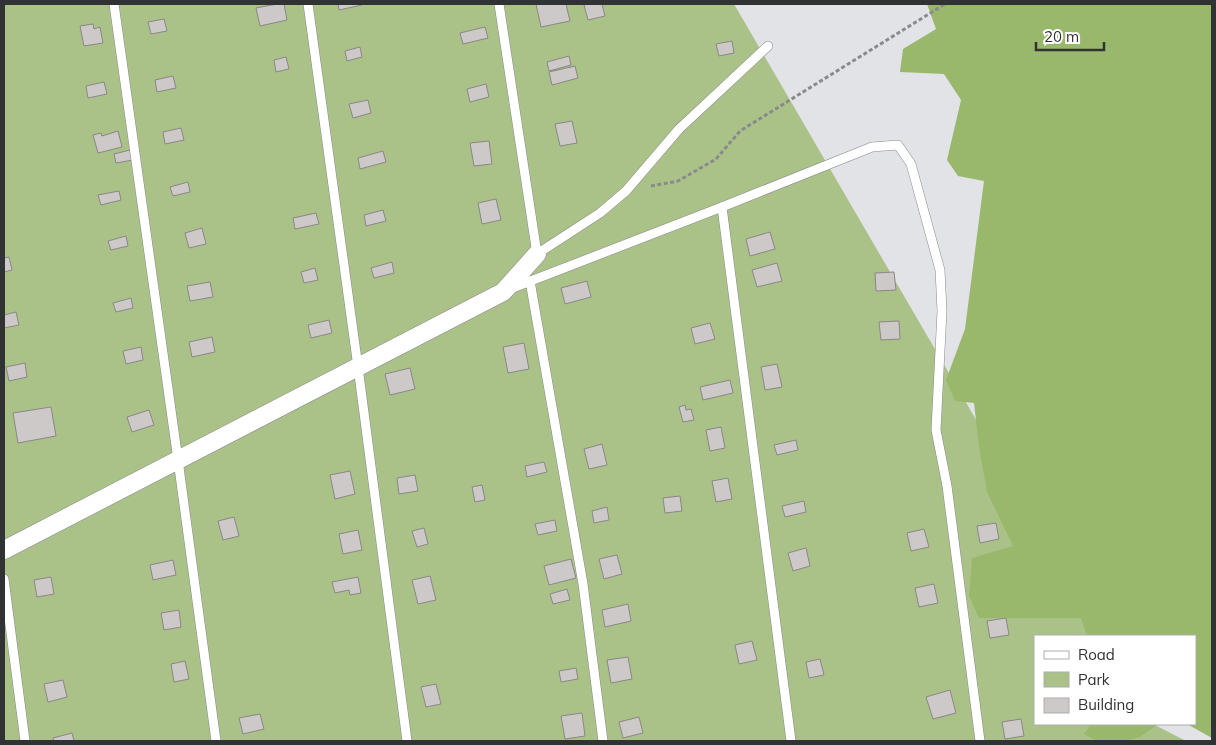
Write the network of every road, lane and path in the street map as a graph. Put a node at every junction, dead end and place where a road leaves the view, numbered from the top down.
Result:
1 (114, 4) edge
2 (308, 4) edge
3 (499, 4) edge
4 (945, 4) edge
5 (768, 46) dead end
6 (626, 191) junction
7 (722, 207) junction
8 (537, 254) junction
9 (530, 282) junction
10 (503, 292) junction
11 (358, 367) junction
12 (178, 460) junction
13 (4, 550) edge
14 (4, 579) edge
15 (26, 741) edge
16 (216, 741) edge
17 (407, 741) edge
18 (603, 741) edge
19 (791, 741) edge
20 (980, 741) edge

1 - 12 lane
2 - 11 lane
3 - 8 lane
4 - 6 path
5 - 6 lane
6 - 8 lane
7 - 9 lane
7 - 19 lane
7 - 20 lane
8 - 10 street
9 - 10 lane
9 - 18 lane
10 - 11 street
11 - 12 street
11 - 17 lane
12 - 13 street
12 - 16 lane
14 - 15 lane

